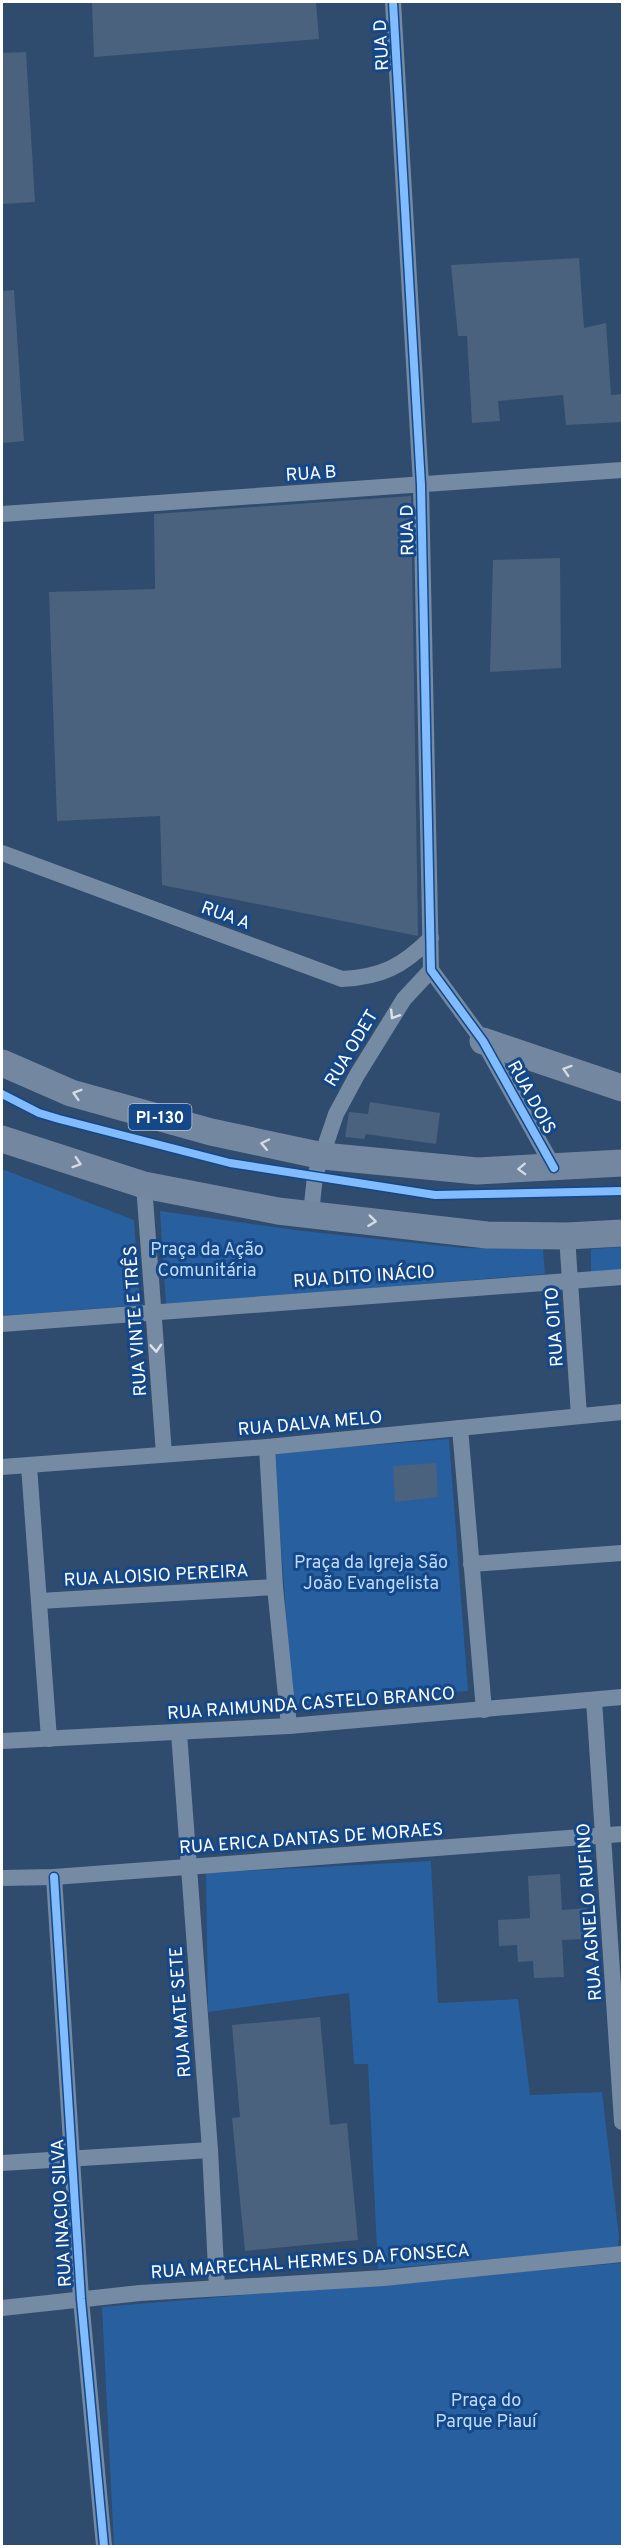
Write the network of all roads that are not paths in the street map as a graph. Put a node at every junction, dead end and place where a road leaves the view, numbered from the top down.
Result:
1 (393, 2) edge
2 (622, 470) edge
3 (421, 485) junction
4 (2, 514) edge
5 (2, 853) edge
6 (431, 938) junction
7 (431, 970) junction
8 (483, 1041) junction
9 (2, 1064) edge
10 (622, 1088) edge
11 (2, 1138) edge
12 (322, 1156) junction
13 (622, 1163) edge
14 (554, 1168) junction
15 (144, 1185) junction
16 (314, 1214) junction
17 (622, 1233) edge
18 (567, 1236) junction
19 (622, 1277) edge
20 (570, 1281) junction
21 (153, 1311) junction
22 (2, 1324) edge
23 (622, 1412) edge
24 (579, 1416) junction
25 (460, 1428) junction
26 (267, 1447) junction
27 (164, 1454) junction
28 (29, 1466) junction
29 (2, 1467) edge
30 (622, 1553) edge
31 (471, 1564) junction
32 (275, 1587) junction
33 (40, 1601) junction
34 (622, 1697) edge
35 (594, 1700) junction
36 (484, 1710) junction
37 (289, 1726) junction
38 (180, 1733) junction
39 (49, 1740) junction
40 (2, 1742) edge
41 (622, 1834) edge
42 (603, 1835) junction
43 (188, 1867) junction
44 (54, 1877) junction
45 (2, 1878) edge
46 (622, 2114) edge
47 (622, 2122) edge
48 (210, 2150) junction
49 (73, 2157) junction
50 (2, 2163) edge
51 (622, 2254) edge
52 (217, 2288) junction
53 (81, 2299) junction
54 (2, 2308) edge
55 (104, 2547) edge

1 - 3 street, RUA D
2 - 3 street, RUA B
3 - 4 street, RUA B
3 - 6 street, RUA D
5 - 6 street, RUA A
6 - 7 street, RUA D
7 - 8 street
7 -> 12 street, RUA ODET
10 -> 8 main road
8 - 14 street, RUA DOIS
12 -> 9 main road, PI-130
11 -> 15 main road
14 -> 12 main road, PI-130
12 - 16 street, RUA ODET
13 - 14 main road, PI-130
15 - 16 main road
15 - 21 street, RUA VINTE E TRÊS
16 -> 18 main road
17 - 18 main road
18 - 20 street, RUA OITO
19 - 20 street, RUA DITO INÁCIO
20 - 21 street, RUA DITO INÁCIO
20 - 24 street, RUA OITO
21 - 22 street, RUA DITO INÁCIO
21 -> 27 street, RUA VINTE E TRÊS
23 - 24 street, RUA DALVA MELO
24 - 25 street, RUA DALVA MELO
25 - 26 street, RUA DALVA MELO
25 - 31 street
26 - 27 street, RUA DALVA MELO
26 - 32 street
27 - 28 street, RUA DALVA MELO
28 - 29 street, RUA DALVA MELO
28 - 33 street
30 - 31 street
31 - 36 street
32 - 33 street, RUA ALOISIO PEREIRA
32 - 37 street
33 - 39 street
34 - 35 street, RUA RAIMUNDA CASTELO BRANCO
35 - 36 street, RUA RAIMUNDA CASTELO BRANCO
35 - 42 street, RUA AGNELO RUFINO
36 - 37 street, RUA RAIMUNDA CASTELO BRANCO
37 - 38 street, RUA RAIMUNDA CASTELO BRANCO
38 - 39 street, RUA RAIMUNDA CASTELO BRANCO
38 - 43 street, RUA MATE SETE
39 - 40 street, RUA RAIMUNDA CASTELO BRANCO
41 - 42 street, RUA ERICA DANTAS DE MORAES
42 - 43 street, RUA ERICA DANTAS DE MORAES
42 - 46 street, RUA AGNELO RUFINO
43 - 44 street, RUA ERICA DANTAS DE MORAES
43 - 48 street, RUA MATE SETE
44 - 45 street, RUA ERICA DANTAS DE MORAES
44 - 49 street, RUA INACIO SILVA
46 - 47 street, RUA AGNELO RUFINO
48 - 49 street
48 - 52 street, RUA MATE SETE
49 - 50 street
49 - 53 street, RUA INACIO SILVA
51 - 52 street, RUA MARECHAL HERMES DA FONSECA
52 - 53 street, RUA MARECHAL HERMES DA FONSECA
53 - 54 street, RUA MARECHAL HERMES DA FONSECA
53 - 55 street, RUA INACIO SILVA

